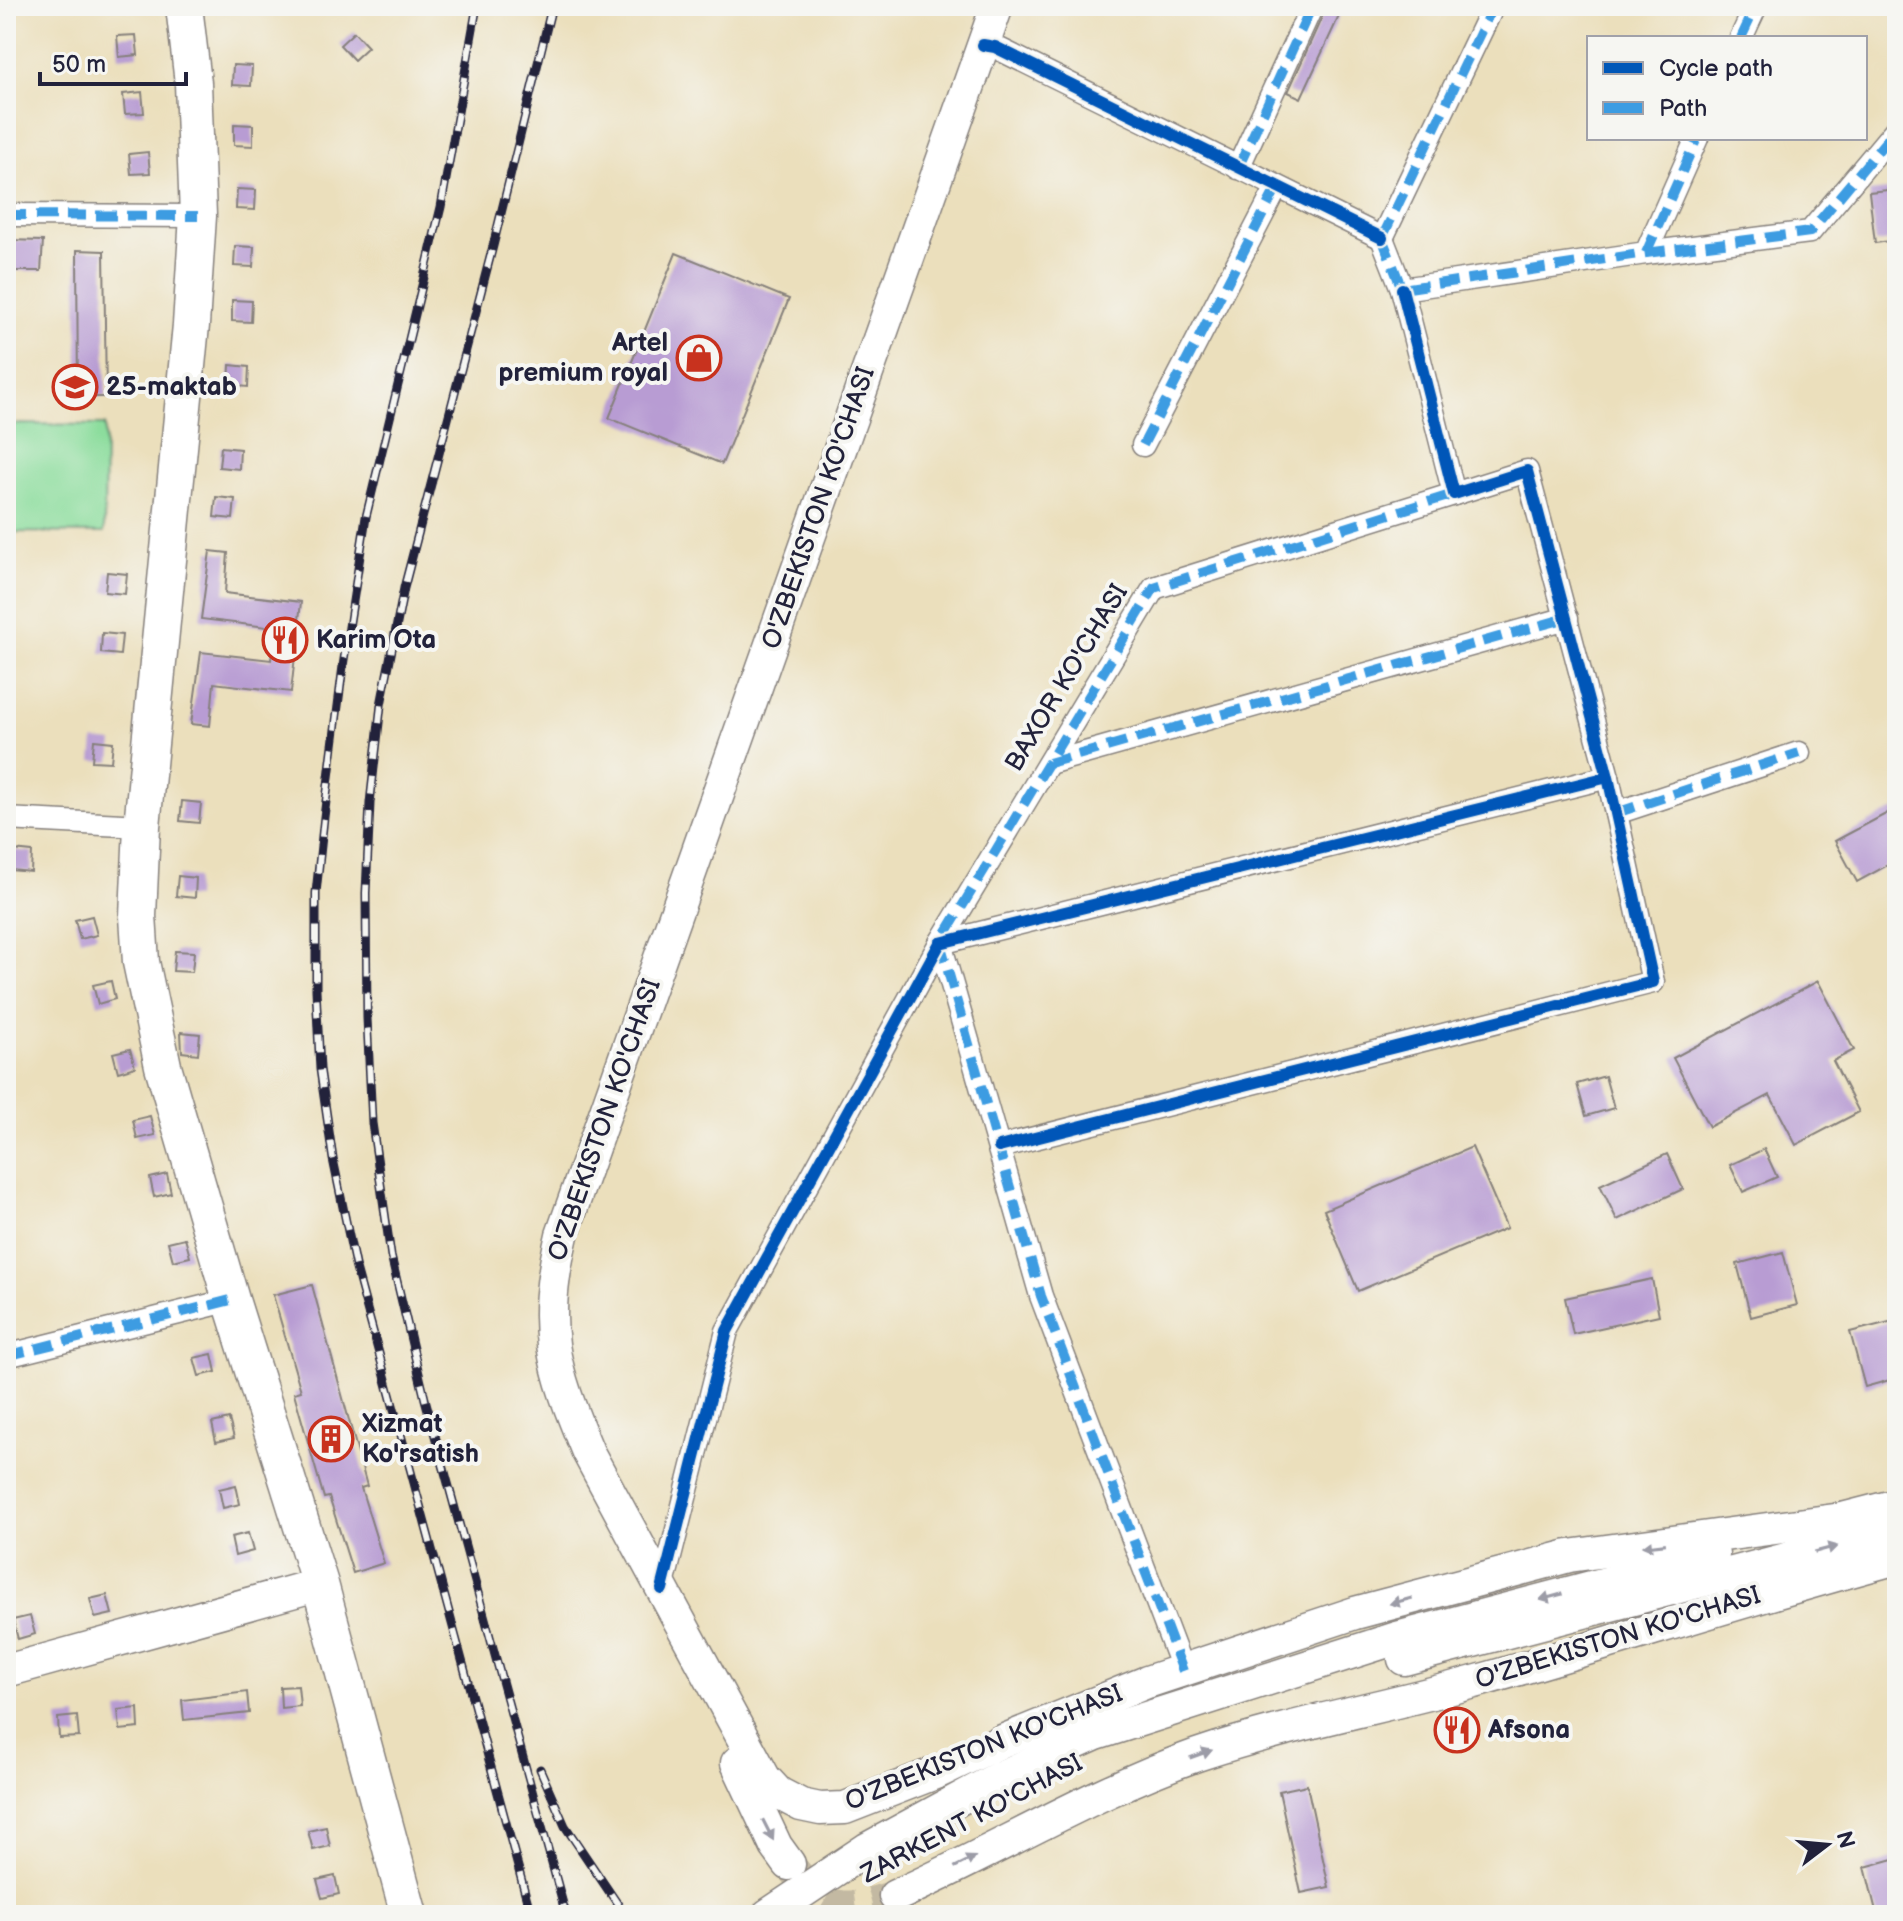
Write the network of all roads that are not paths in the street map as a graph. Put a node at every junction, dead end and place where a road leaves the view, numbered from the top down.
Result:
1 (184, 6) edge
2 (974, 6) edge
3 (997, 6) edge
4 (1312, 6) edge
5 (1493, 6) edge
6 (1756, 6) edge
7 (1742, 36) edge
8 (983, 45) junction
9 (1897, 128) edge
10 (1696, 140) edge
11 (1238, 168) junction
12 (1277, 187) junction
13 (6, 215) edge
14 (198, 216) junction
15 (1382, 238) junction
16 (1646, 253) junction
17 (1402, 289) junction
18 (1143, 445) dead end
19 (1454, 494) junction
20 (1567, 618) junction
21 (1799, 753) dead end
22 (1049, 763) junction
23 (1608, 777) junction
24 (1616, 813) junction
25 (6, 819) edge
26 (142, 826) junction
27 (940, 943) junction
28 (999, 1147) junction
29 (231, 1300) junction
30 (6, 1356) edge
31 (1897, 1505) edge
32 (1842, 1519) junction
33 (1897, 1530) edge
34 (1897, 1558) edge
35 (1783, 1561) junction
36 (320, 1584) junction
37 (662, 1589) junction
38 (1767, 1593) junction
39 (6, 1671) edge
40 (1183, 1671) junction
41 (1100, 1742) junction
42 (789, 1864) tunnel mouth
43 (895, 1896) tunnel mouth
44 (409, 1915) edge
45 (768, 1915) edge
46 (801, 1915) edge

1 - 14 main road
2 -> 42 main road, O'ZBEKISTON KO'CHASI
3 - 8 main road, O'ZBEKISTON KO'CHASI
4 - 11 street
5 - 15 street
6 - 7 street
8 - 11 street
8 - 37 main road, O'ZBEKISTON KO'CHASI
9 - 16 street
10 - 16 street
11 - 12 street
12 - 15 street
12 - 18 street
13 - 14 street
14 - 26 main road
15 - 17 street
16 - 17 street
17 - 19 street
19 - 20 street, BAXOR KO'CHASI
19 - 22 street, BAXOR KO'CHASI
20 - 22 street
20 - 23 street
21 - 24 street
22 - 27 street, BAXOR KO'CHASI
23 - 24 street
23 - 27 street
24 - 28 street
25 - 26 street
26 - 29 main road
27 - 28 street
27 - 37 street, BAXOR KO'CHASI
28 - 40 street
29 - 30 street
29 - 36 main road
31 - 32 main road, O'ZBEKISTON KO'CHASI
32 -> 40 main road, O'ZBEKISTON KO'CHASI
32 -> 41 main road, O'ZBEKISTON KO'CHASI
35 -> 33 main road, O'ZBEKISTON KO'CHASI
34 - 38 main road, O'ZBEKISTON KO'CHASI
35 - 38 main road
35 - 41 main road, O'ZBEKISTON KO'CHASI
36 - 39 main road
36 - 44 main road
37 - 40 main road, O'ZBEKISTON KO'CHASI
43 -> 38 main road, O'ZBEKISTON KO'CHASI
41 - 45 main road, ZARKENT KO'CHASI
41 - 46 main road, ZARKENT KO'CHASI

